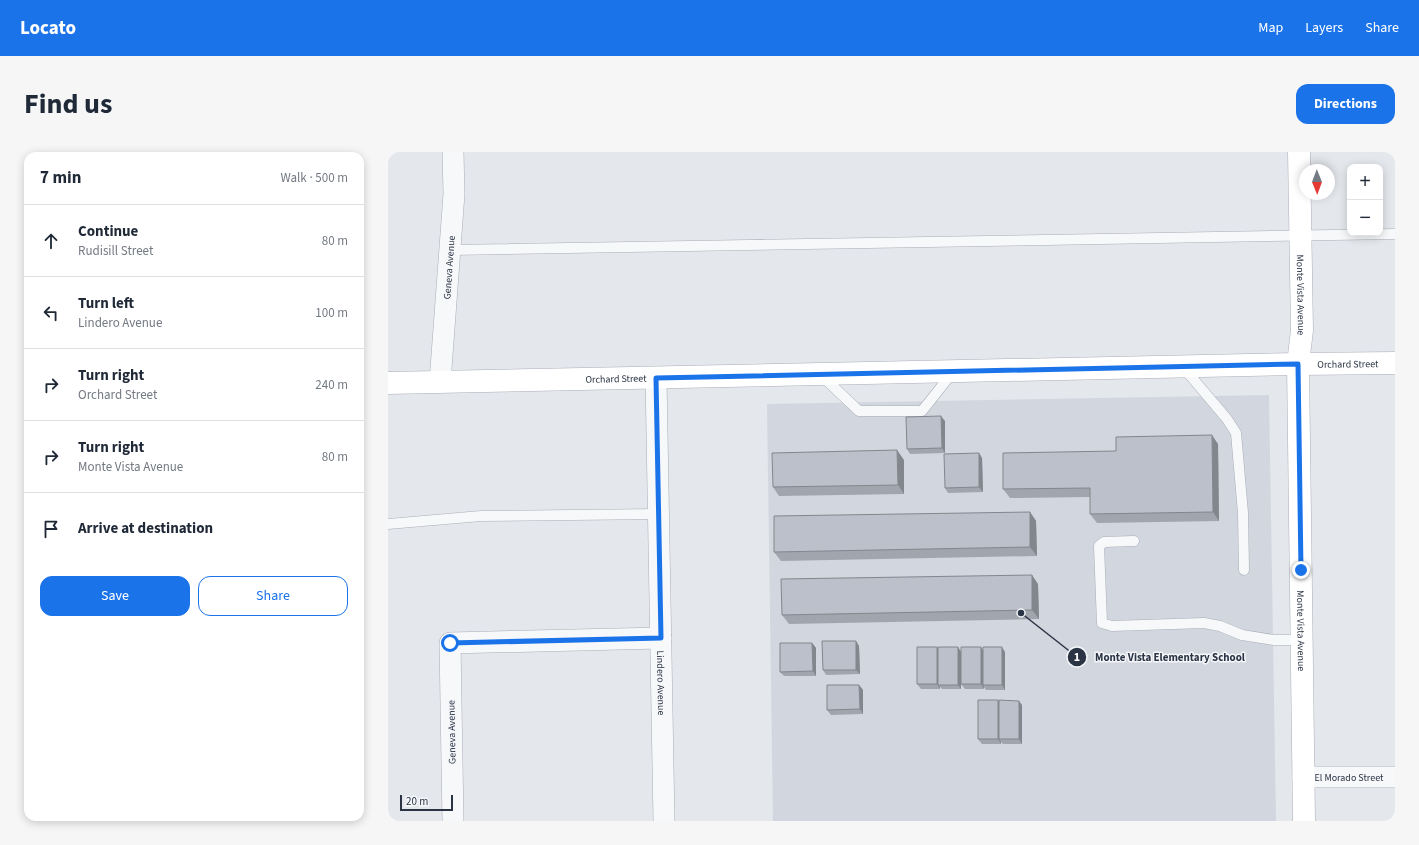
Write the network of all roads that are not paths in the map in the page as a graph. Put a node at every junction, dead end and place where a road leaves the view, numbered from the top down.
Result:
1 (453, 152) edge
2 (1299, 152) edge
3 (1395, 234) edge
4 (1300, 235) junction
5 (450, 250) junction
6 (1395, 363) edge
7 (1298, 364) junction
8 (1183, 366) junction
9 (954, 371) junction
10 (820, 374) junction
11 (656, 378) junction
12 (440, 382) junction
13 (388, 383) edge
14 (659, 514) junction
15 (388, 524) edge
16 (1134, 541) dead end
17 (1244, 570) dead end
18 (661, 638) junction
19 (1302, 640) junction
20 (1303, 777) junction
21 (1395, 777) edge
22 (453, 821) edge
23 (664, 821) edge
24 (1304, 821) edge

1 - 5 street, Geneva Avenue
2 - 4 street, Monte Vista Avenue
3 - 4 lane
4 - 5 lane
4 - 7 street, Monte Vista Avenue
5 - 12 street, Geneva Avenue
6 - 7 street, Orchard Street
7 - 8 street, Orchard Street
7 - 19 street, Monte Vista Avenue
8 - 9 street, Orchard Street
8 - 17 lane
9 - 10 street, Orchard Street
9 - 10 lane
10 - 11 street, Orchard Street
11 - 12 street, Orchard Street
11 - 14 street, Lindero Avenue
12 - 13 street, Orchard Street
14 - 15 lane
14 - 18 street, Lindero Avenue
16 - 19 lane
18 - 22 street, Geneva Avenue
18 - 23 street, Lindero Avenue
19 - 20 street, Monte Vista Avenue
20 - 21 street, El Morado Street
20 - 24 street, Monte Vista Avenue

